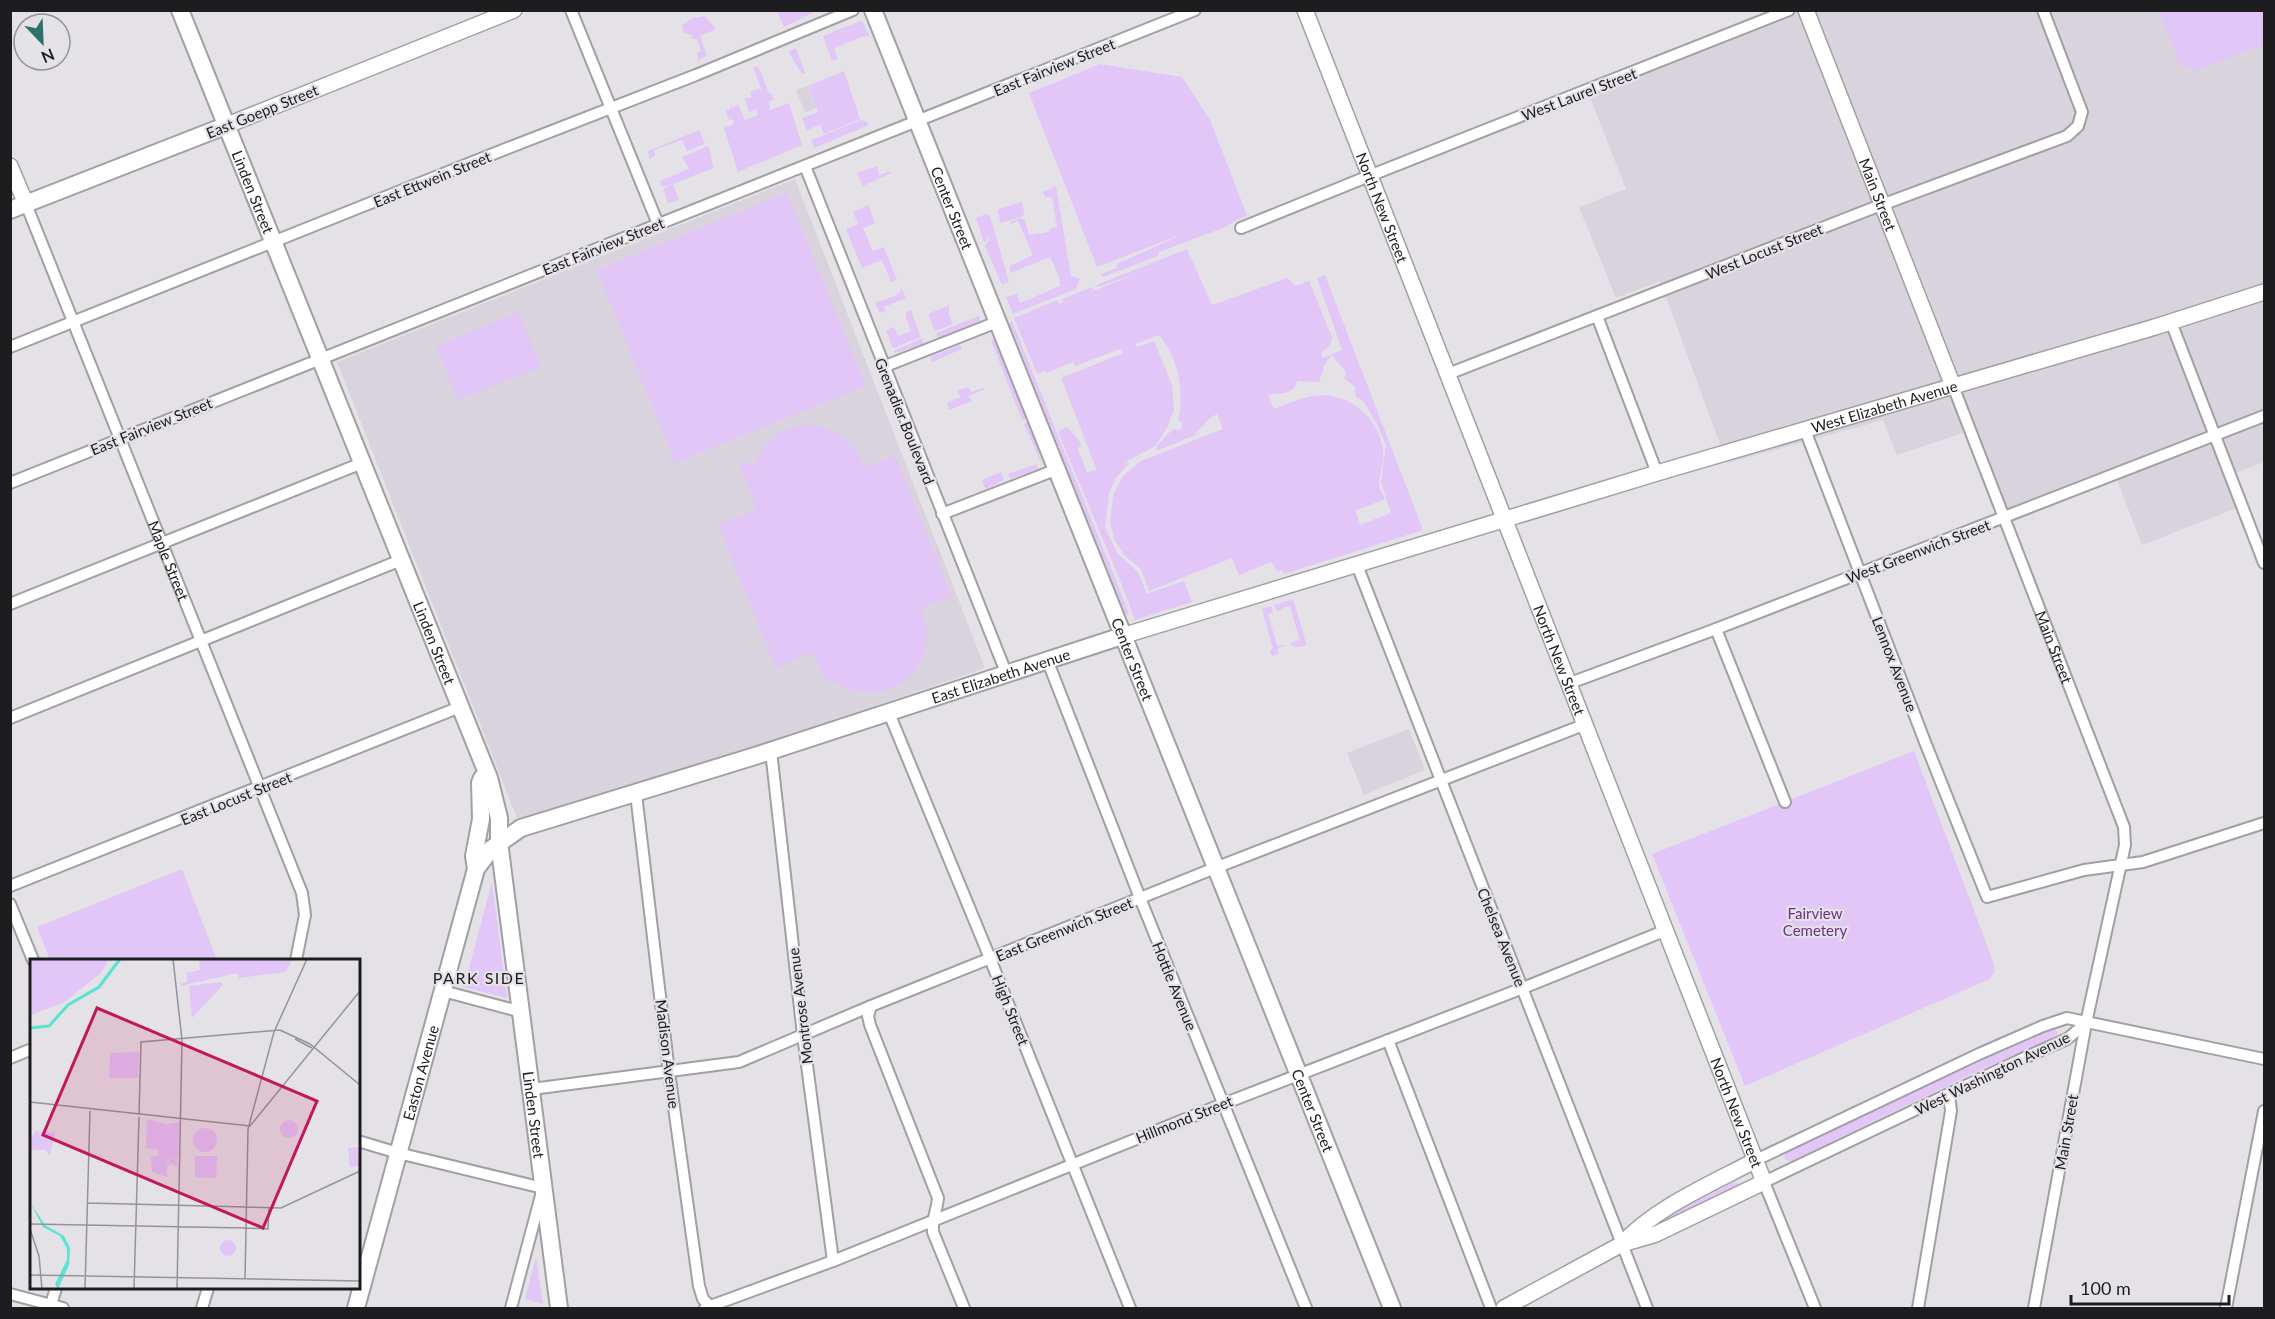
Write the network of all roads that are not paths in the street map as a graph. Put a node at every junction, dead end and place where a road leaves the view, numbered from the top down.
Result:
1 (180, 10) edge
2 (514, 10) edge
3 (571, 10) edge
4 (853, 10) edge
5 (873, 10) edge
6 (1195, 10) edge
7 (1305, 10) edge
8 (1789, 10) edge
9 (1806, 10) edge
10 (2043, 10) edge
11 (610, 108) junction
12 (916, 122) junction
13 (225, 126) junction
14 (10, 166) edge
15 (805, 166) junction
16 (1369, 176) junction
17 (1883, 204) junction
18 (18, 207) edge
19 (658, 224) junction
20 (1241, 228) dead end
21 (273, 242) junction
22 (2265, 292) edge
23 (1597, 316) junction
24 (73, 322) junction
25 (997, 322) junction
26 (2171, 322) junction
27 (10, 347) edge
28 (321, 358) junction
29 (883, 367) junction
30 (1448, 374) junction
31 (1953, 386) junction
32 (2265, 416) edge
33 (1805, 430) junction
34 (2215, 435) junction
35 (119, 440) junction
36 (362, 463) junction
37 (1055, 470) junction
38 (1657, 473) junction
39 (10, 483) edge
40 (942, 514) junction
41 (2004, 517) junction
42 (1506, 519) junction
43 (161, 544) junction
44 (401, 560) junction
45 (2265, 563) edge
46 (1357, 565) junction
47 (1861, 573) junction
48 (10, 604) edge
49 (1716, 629) junction
50 (1122, 636) junction
51 (200, 642) junction
52 (1048, 662) junction
53 (1008, 675) junction
54 (1570, 683) junction
55 (460, 707) junction
56 (889, 713) junction
57 (10, 718) edge
58 (1586, 724) junction
59 (771, 751) junction
60 (486, 769) junction
61 (1440, 782) junction
62 (259, 789) junction
63 (636, 794) junction
64 (1785, 802) dead end
65 (2265, 823) edge
66 (499, 842) junction
67 (2119, 864) junction
68 (1215, 868) junction
69 (476, 869) junction
70 (10, 886) edge
71 (1140, 898) junction
72 (10, 904) edge
73 (1664, 931) junction
74 (990, 958) junction
75 (33, 959) edge
76 (296, 959) edge
77 (1523, 988) junction
78 (443, 991) junction
79 (871, 1006) junction
80 (522, 1012) junction
81 (2086, 1023) junction
82 (804, 1035) junction
83 (1388, 1040) junction
84 (30, 1050) edge
85 (10, 1058) edge
86 (2265, 1059) edge
87 (669, 1072) junction
88 (1299, 1074) junction
89 (532, 1089) junction
90 (1949, 1094) junction
91 (1223, 1104) junction
92 (2265, 1111) edge
93 (360, 1142) edge
94 (398, 1153) junction
95 (1756, 1160) junction
96 (1072, 1165) junction
97 (1764, 1182) junction
98 (543, 1188) junction
99 (932, 1221) junction
100 (1622, 1245) junction
101 (833, 1261) junction
102 (55, 1289) edge
103 (207, 1289) edge
104 (10, 1294) edge
105 (50, 1307) edge
106 (63, 1308) edge
107 (202, 1308) edge
108 (356, 1308) edge
109 (511, 1308) edge
110 (559, 1308) edge
111 (709, 1308) edge
112 (964, 1308) edge
113 (1130, 1308) edge
114 (1306, 1308) edge
115 (1392, 1308) edge
116 (1491, 1308) edge
117 (1504, 1308) edge
118 (1647, 1308) edge
119 (1815, 1308) edge
120 (1918, 1308) edge
121 (2034, 1308) edge
122 (2226, 1308) edge

1 - 13 main road, Linden Street
2 - 13 street, East Goepp Street
3 - 11 street
4 - 11 street, East Ettwein Street
5 - 12 main road, Center Street
6 - 12 street, East Fairview Street
7 - 16 street, North New Street
8 - 16 street, West Laurel Street
9 - 17 street, Main Street
10 - 17 street, West Locust Street
11 - 19 street
11 - 21 street, East Ettwein Street
12 - 15 street, East Fairview Street
12 - 25 main road, Center Street
13 - 18 main road, East Goepp Street
13 - 21 main road, Linden Street
14 - 18 street, Maple Street
15 - 19 street, East Fairview Street
15 - 29 street, Grenadier Boulevard
16 - 20 street, West Laurel Street
16 - 30 street, North New Street
17 - 23 street, West Locust Street
17 - 31 street, Main Street
18 - 24 street, Maple Street
19 - 28 street, East Fairview Street
21 - 24 street, East Ettwein Street
21 - 28 main road, Linden Street
22 - 26 street, West Elizabeth Avenue
23 - 30 street, West Locust Street
23 - 38 street
24 - 27 street, East Ettwein Street
24 - 35 street, Maple Street
25 - 29 street
25 - 37 main road, Center Street
26 - 31 street, West Elizabeth Avenue
26 - 34 street
28 - 35 street, East Fairview Street
28 - 36 main road, Linden Street
29 - 40 street, Grenadier Boulevard
30 - 42 street, North New Street
31 - 33 street, West Elizabeth Avenue
31 - 41 street, Main Street
32 - 34 street, West Greenwich Street
33 - 38 street, West Elizabeth Avenue
33 - 47 street, Lennox Avenue
34 - 41 street, West Greenwich Street
34 - 45 street
35 - 39 street, East Fairview Street
35 - 43 street, Maple Street
36 - 43 street
36 - 44 main road, Linden Street
37 - 40 street
37 - 50 main road, Center Street
38 - 42 street, West Elizabeth Avenue
40 - 53 street, Grenadier Boulevard
41 - 47 street, West Greenwich Street
41 - 67 street, Main Street
42 - 46 street, East Elizabeth Avenue
42 - 54 street, North New Street
43 - 48 street
43 - 51 street, Maple Street
44 - 51 street
44 - 55 main road, Linden Street
46 - 50 street, East Elizabeth Avenue
46 - 61 street, Chelsea Avenue
47 - 49 street, West Greenwich Street
47 - 67 street, Lennox Avenue
49 - 54 street, West Greenwich Street
49 - 64 street
50 - 52 main road, East Elizabeth Avenue
50 - 68 main road, Center Street
51 - 57 street
51 - 62 street, Maple Street
52 - 53 main road, East Elizabeth Avenue
52 - 71 street, Hottle Avenue
53 - 56 main road, East Elizabeth Avenue
54 - 58 street, North New Street
55 - 60 main road, Linden Street
55 - 62 street, East Locust Street
56 - 59 main road, East Elizabeth Avenue
56 - 74 street, High Street
58 - 61 street, East Greenwich Street
58 - 73 street, North New Street
59 - 63 main road, East Elizabeth Avenue
59 - 82 street, Montrose Avenue
60 - 66 main road, Linden Street
60 - 69 main road
61 - 68 street, East Greenwich Street
61 - 77 street, Chelsea Avenue
62 - 70 street, East Locust Street
62 - 76 street, Maple Street
63 - 66 main road, East Elizabeth Avenue
63 - 87 street, Madison Avenue
65 - 67 street
66 - 69 main road, Easton Avenue
66 - 80 main road, Linden Street
67 - 81 street, Main Street
68 - 71 street, East Greenwich Street
68 - 88 main road, Center Street
69 - 78 main road, Easton Avenue
71 - 74 street, East Greenwich Street
71 - 91 street, Hottle Avenue
72 - 75 street
73 - 77 street, Hillmond Street
73 - 95 street, North New Street
74 - 79 street, East Greenwich Street
74 - 96 street, High Street
77 - 83 street, Hillmond Street
77 - 100 street, Chelsea Avenue
78 - 80 street
78 - 94 main road, Easton Avenue
79 - 82 street, East Greenwich Street
79 - 99 street
80 - 89 main road, Linden Street
81 - 86 street
81 - 90 street, West Washington Avenue
81 - 95 street, West Washington Avenue
81 - 121 street, Main Street
82 - 87 street, East Greenwich Street
82 - 101 street, Montrose Avenue
83 - 88 street, Hillmond Street
83 - 116 street
84 - 85 street
87 - 89 street, East Greenwich Street
87 - 111 street, Madison Avenue
88 - 91 street, Hillmond Street
88 - 115 main road, Center Street
89 - 98 main road, Linden Street
90 - 97 street, West Washington Avenue
90 - 120 street
91 - 96 street, Hillmond Street
91 - 114 street, Hottle Avenue
92 - 122 street
93 - 94 street
94 - 98 street
94 - 108 main road, Easton Avenue
95 - 97 street, North New Street
95 - 100 street
96 - 99 street, Hillmond Street
96 - 113 street, High Street
97 - 100 street
97 - 119 street, North New Street
98 - 109 street
98 - 110 main road, Linden Street
99 - 101 street, Hillmond Street
99 - 112 street
100 - 117 street
100 - 118 street, Chelsea Avenue
101 - 111 street, Hillmond Street
102 - 105 street
103 - 107 street
104 - 105 street
105 - 106 street

